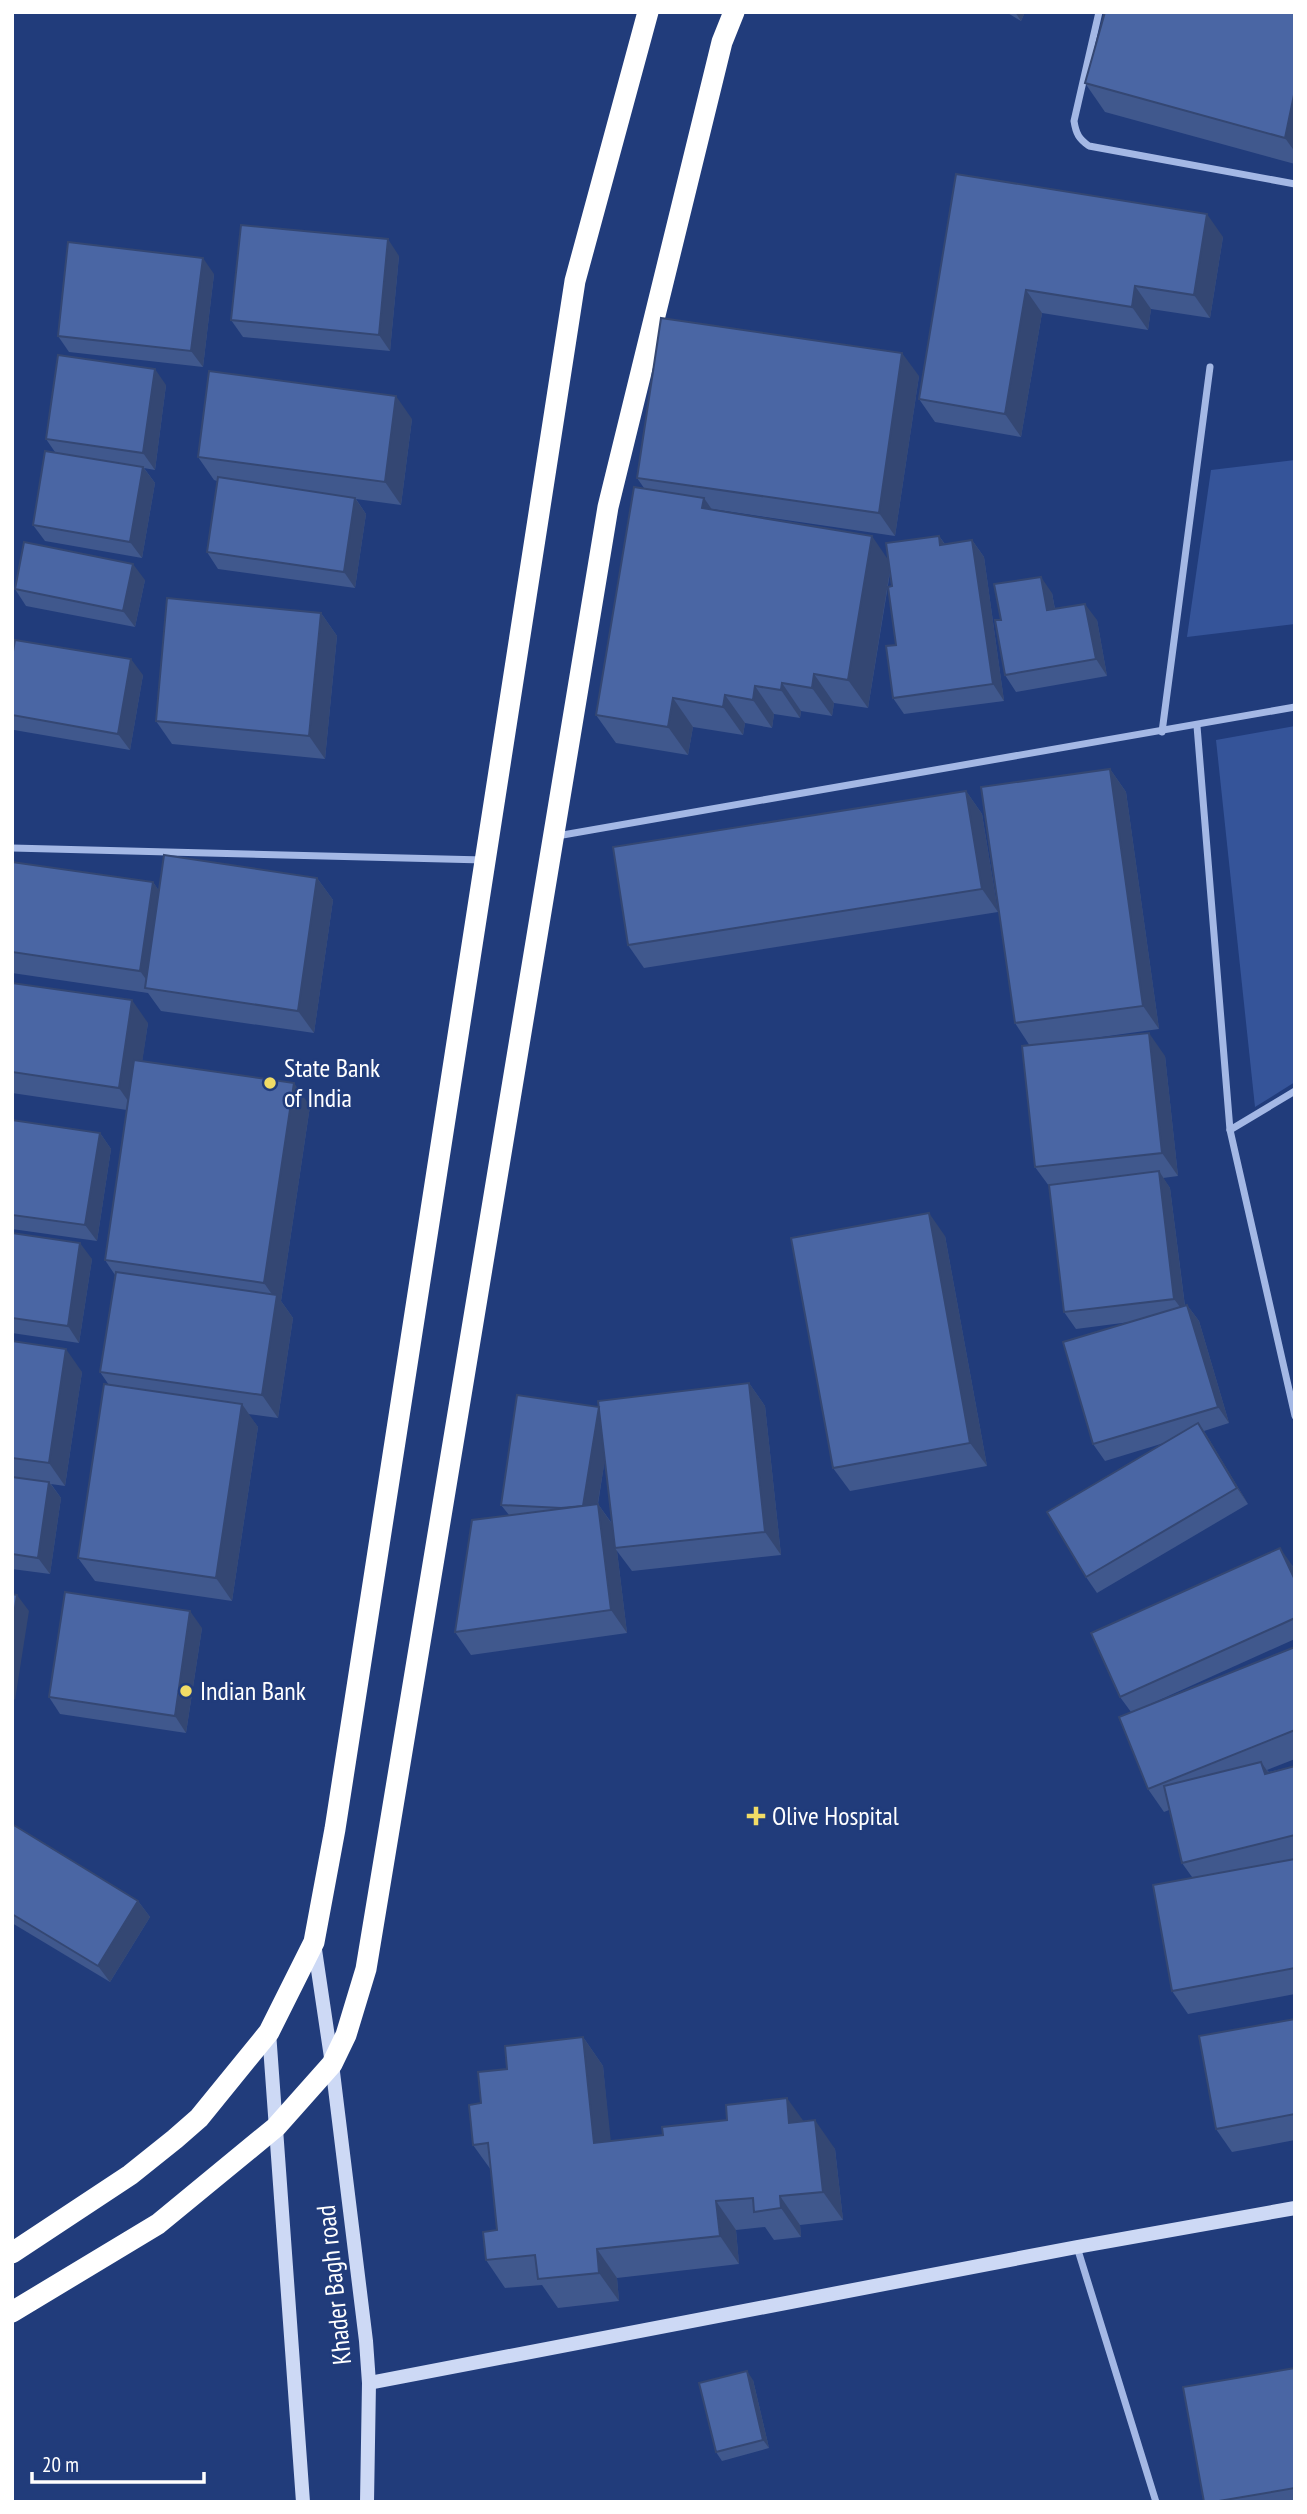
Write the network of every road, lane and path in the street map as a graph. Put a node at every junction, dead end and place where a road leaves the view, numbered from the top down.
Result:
1 (648, 12) edge
2 (734, 12) edge
3 (1099, 12) edge
4 (1295, 184) edge
5 (1210, 367) dead end
6 (1295, 707) edge
7 (1197, 726) junction
8 (1162, 732) junction
9 (553, 836) junction
10 (12, 848) edge
11 (486, 860) junction
12 (1295, 1091) edge
13 (1230, 1130) junction
14 (1294, 1412) edge
15 (314, 1942) junction
16 (269, 2032) junction
17 (332, 2064) junction
18 (276, 2127) junction
19 (1295, 2208) edge
20 (1077, 2247) junction
21 (12, 2253) edge
22 (12, 2312) edge
23 (369, 2383) junction
24 (303, 2502) edge
25 (367, 2502) edge
26 (1156, 2502) edge

1 - 11 highway
2 - 9 highway
3 - 4 street
5 - 8 street
6 - 7 street
7 - 8 street
7 - 13 street
8 - 9 street
9 - 17 highway
10 - 11 street
11 - 15 highway
12 - 13 street
13 - 14 street
15 - 16 highway
15 - 17 street, Khader Bagh road
16 - 18 street, Khader Bagh road
16 - 21 highway
17 - 18 highway
17 - 23 street, Khader Bagh road
18 - 22 highway
18 - 24 street, Khader Bagh road
19 - 20 street
20 - 23 street
20 - 26 street
23 - 25 street, Khader Bagh road

